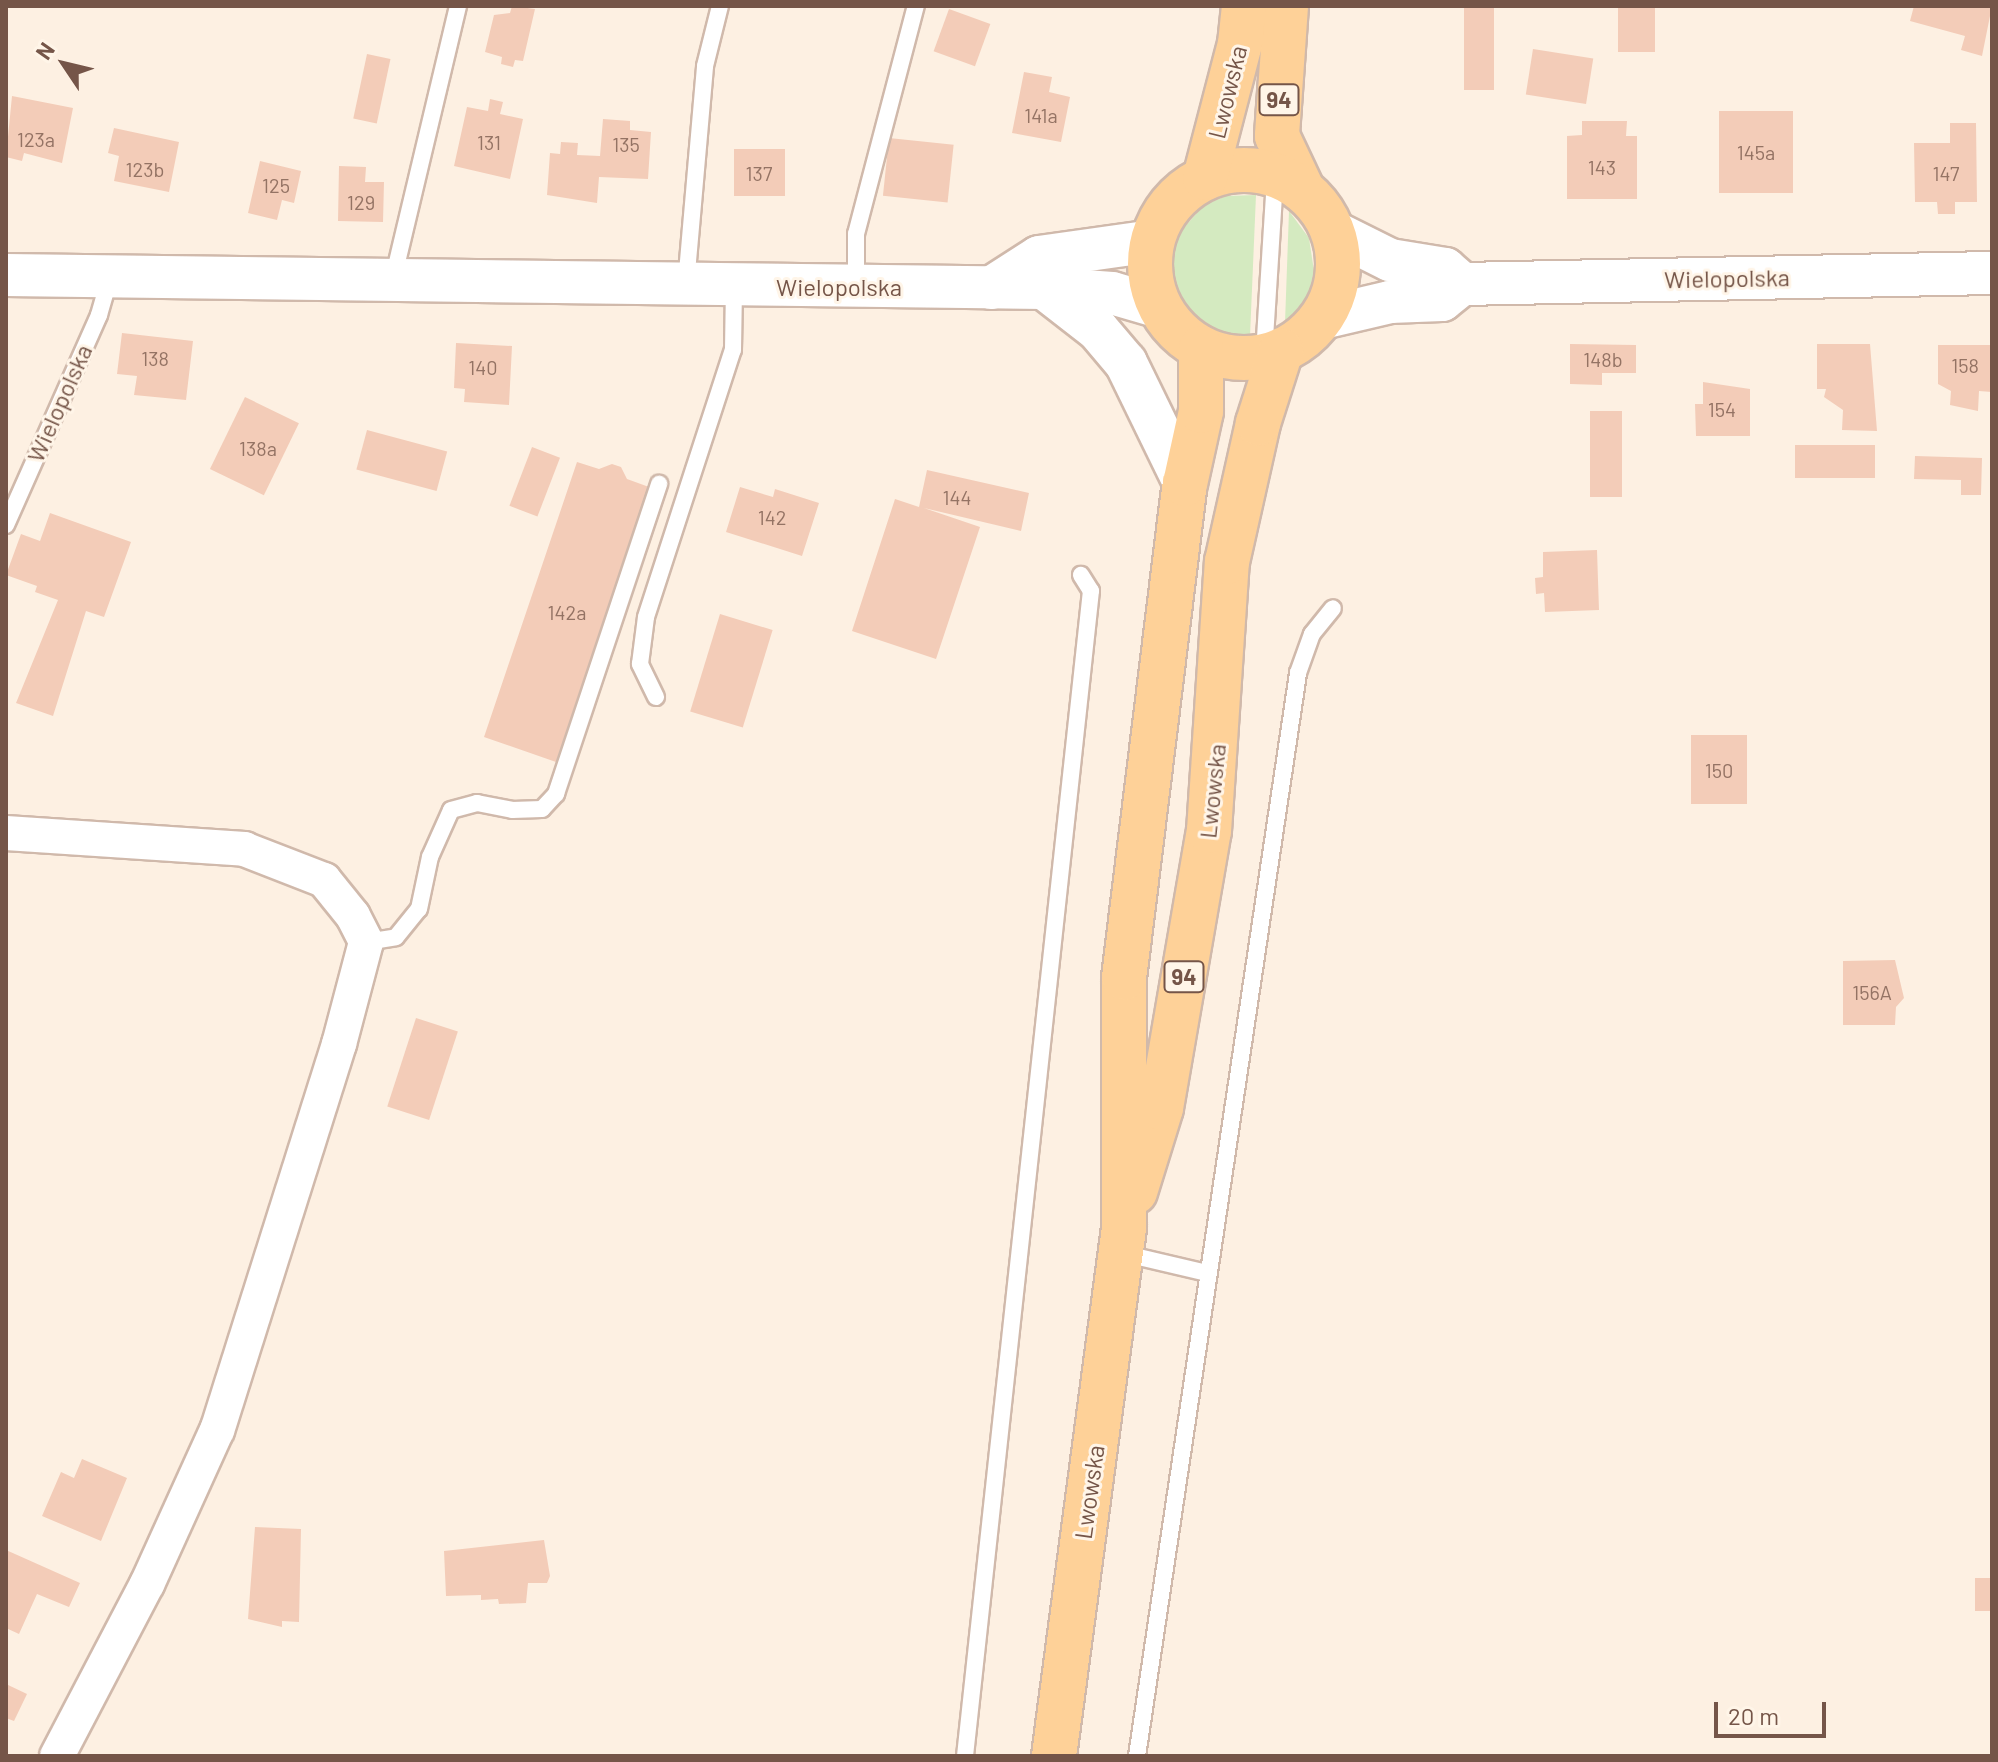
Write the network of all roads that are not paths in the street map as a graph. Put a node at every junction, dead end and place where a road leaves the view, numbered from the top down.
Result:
1 (458, 6) edge
2 (720, 6) edge
3 (916, 6) edge
4 (1244, 6) edge
5 (1286, 6) edge
6 (1285, 167) junction
7 (1205, 178) junction
8 (1332, 231) junction
9 (1153, 241) junction
10 (1992, 273) edge
11 (6, 275) edge
12 (109, 279) junction
13 (392, 280) junction
14 (1462, 284) junction
15 (686, 286) junction
16 (734, 286) junction
17 (856, 288) junction
18 (991, 288) junction
19 (1044, 288) junction
20 (1160, 307) junction
21 (1322, 318) junction
22 (1201, 348) junction
23 (1272, 354) junction
24 (659, 484) dead end
25 (1185, 484) junction
26 (6, 525) edge
27 (1081, 575) dead end
28 (1333, 608) dead end
29 (656, 697) dead end
30 (6, 833) edge
31 (366, 942) junction
32 (1123, 1240) junction
33 (1207, 1273) junction
34 (57, 1756) edge
35 (965, 1756) edge
36 (1054, 1756) edge
37 (1137, 1756) edge

1 - 13 lane
2 - 15 lane
3 - 17 lane
4 - 7 main road, Lwowska / 94
5 - 6 main road, Lwowska / 94
6 - 7 main road
6 - 8 main road
6 - 23 lane
7 - 9 main road
8 - 14 street, Wielopolska
8 - 21 main road
9 - 18 street
9 - 20 main road
10 - 14 street, Wielopolska
11 - 12 street, Wielopolska
12 - 13 street, Wielopolska
12 - 26 lane, Wielopolska
13 - 15 street, Wielopolska
14 - 21 street, Wielopolska
15 - 16 street, Wielopolska
16 - 17 street, Wielopolska
16 - 29 lane
17 - 18 street, Wielopolska
18 - 19 street, Wielopolska
19 - 20 street, Wielopolska
19 - 25 street
20 - 22 main road
21 - 23 main road
22 - 23 main road
22 - 25 main road, Lwowska / 94
23 - 32 main road, Lwowska / 94
24 - 31 lane
25 - 32 main road, Lwowska / 94
27 - 35 lane
28 - 33 lane
30 - 31 street
31 - 34 street
32 - 33 lane
32 - 36 main road, Lwowska / 94
33 - 37 lane

